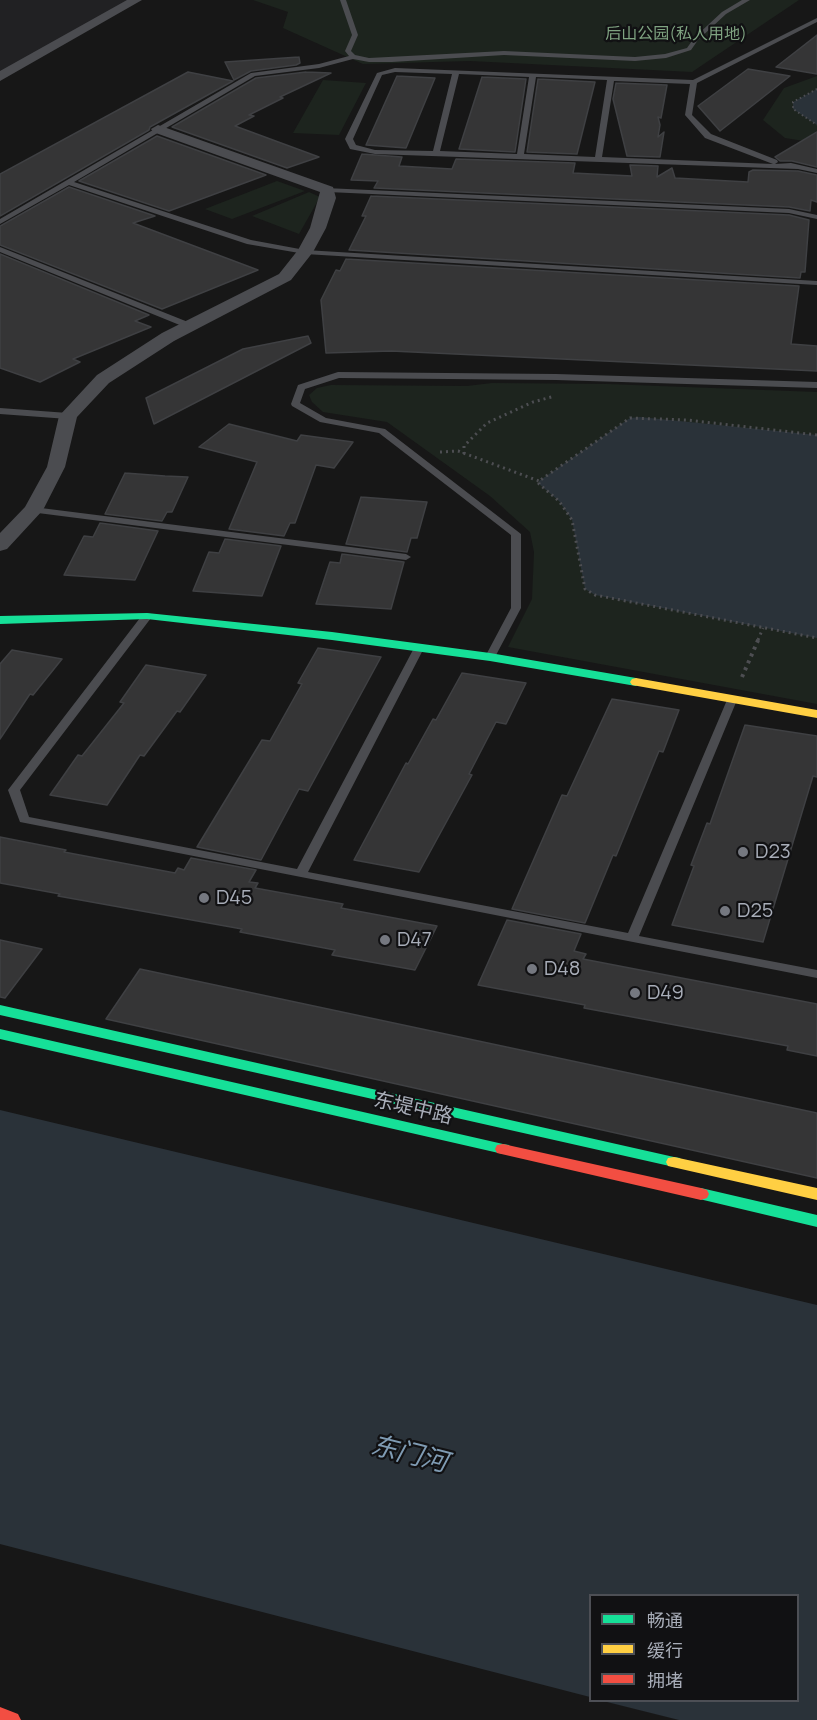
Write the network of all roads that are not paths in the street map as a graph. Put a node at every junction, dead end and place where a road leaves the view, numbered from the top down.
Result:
1 (136, 0) edge
2 (343, 0) edge
3 (747, 0) edge
4 (817, 20) edge
5 (353, 57) junction
6 (456, 72) junction
7 (533, 75) junction
8 (0, 77) edge
9 (611, 79) junction
10 (694, 82) junction
11 (158, 129) junction
12 (739, 148) junction
13 (436, 153) junction
14 (520, 156) junction
15 (598, 159) junction
16 (720, 164) junction
17 (797, 166) junction
18 (817, 171) edge
19 (68, 182) junction
20 (328, 190) junction
21 (817, 217) edge
22 (0, 222) edge
23 (0, 249) edge
24 (305, 252) junction
25 (817, 283) edge
26 (190, 326) junction
27 (817, 385) edge
28 (0, 411) edge
29 (68, 416) junction
30 (33, 510) junction
31 (0, 545) edge
32 (406, 557) dead end
33 (147, 616) junction
34 (0, 620) edge
35 (419, 648) junction
36 (490, 657) junction
37 (732, 700) junction
38 (817, 714) edge
39 (301, 874) junction
40 (632, 938) junction
41 (817, 974) edge
42 (0, 1010) edge
43 (0, 1034) edge
44 (817, 1194) edge
45 (817, 1221) edge
46 (0, 1716) edge
47 (10, 1720) edge

1 - 8 street
2 - 5 lane
3 - 5 lane
4 - 10 lane
5 - 11 lane
6 - 7 lane
6 - 13 lane
6 - 13 lane
7 - 9 lane
7 - 14 lane
9 - 10 lane
9 - 15 lane
10 - 12 lane
11 - 19 lane
11 - 20 street
12 - 16 lane
12 - 17 lane
13 - 14 lane
14 - 15 lane
15 - 16 lane
16 - 17 lane
17 - 18 lane
19 - 22 lane
19 - 24 lane
20 - 21 lane
20 - 24 street
23 - 26 lane
24 - 25 lane
24 - 26 street
26 - 29 street
27 - 36 lane
28 - 29 lane
29 - 30 street
30 - 31 street
30 - 32 lane
33 - 34 main road
33 - 35 main road
33 - 39 lane
35 - 36 main road
35 - 39 lane
36 - 37 main road
37 - 38 main road
37 - 40 lane
39 - 40 lane
40 - 41 lane
42 - 44 main road, 东堤中路
43 - 45 main road, 东堤中路
46 - 47 main road

